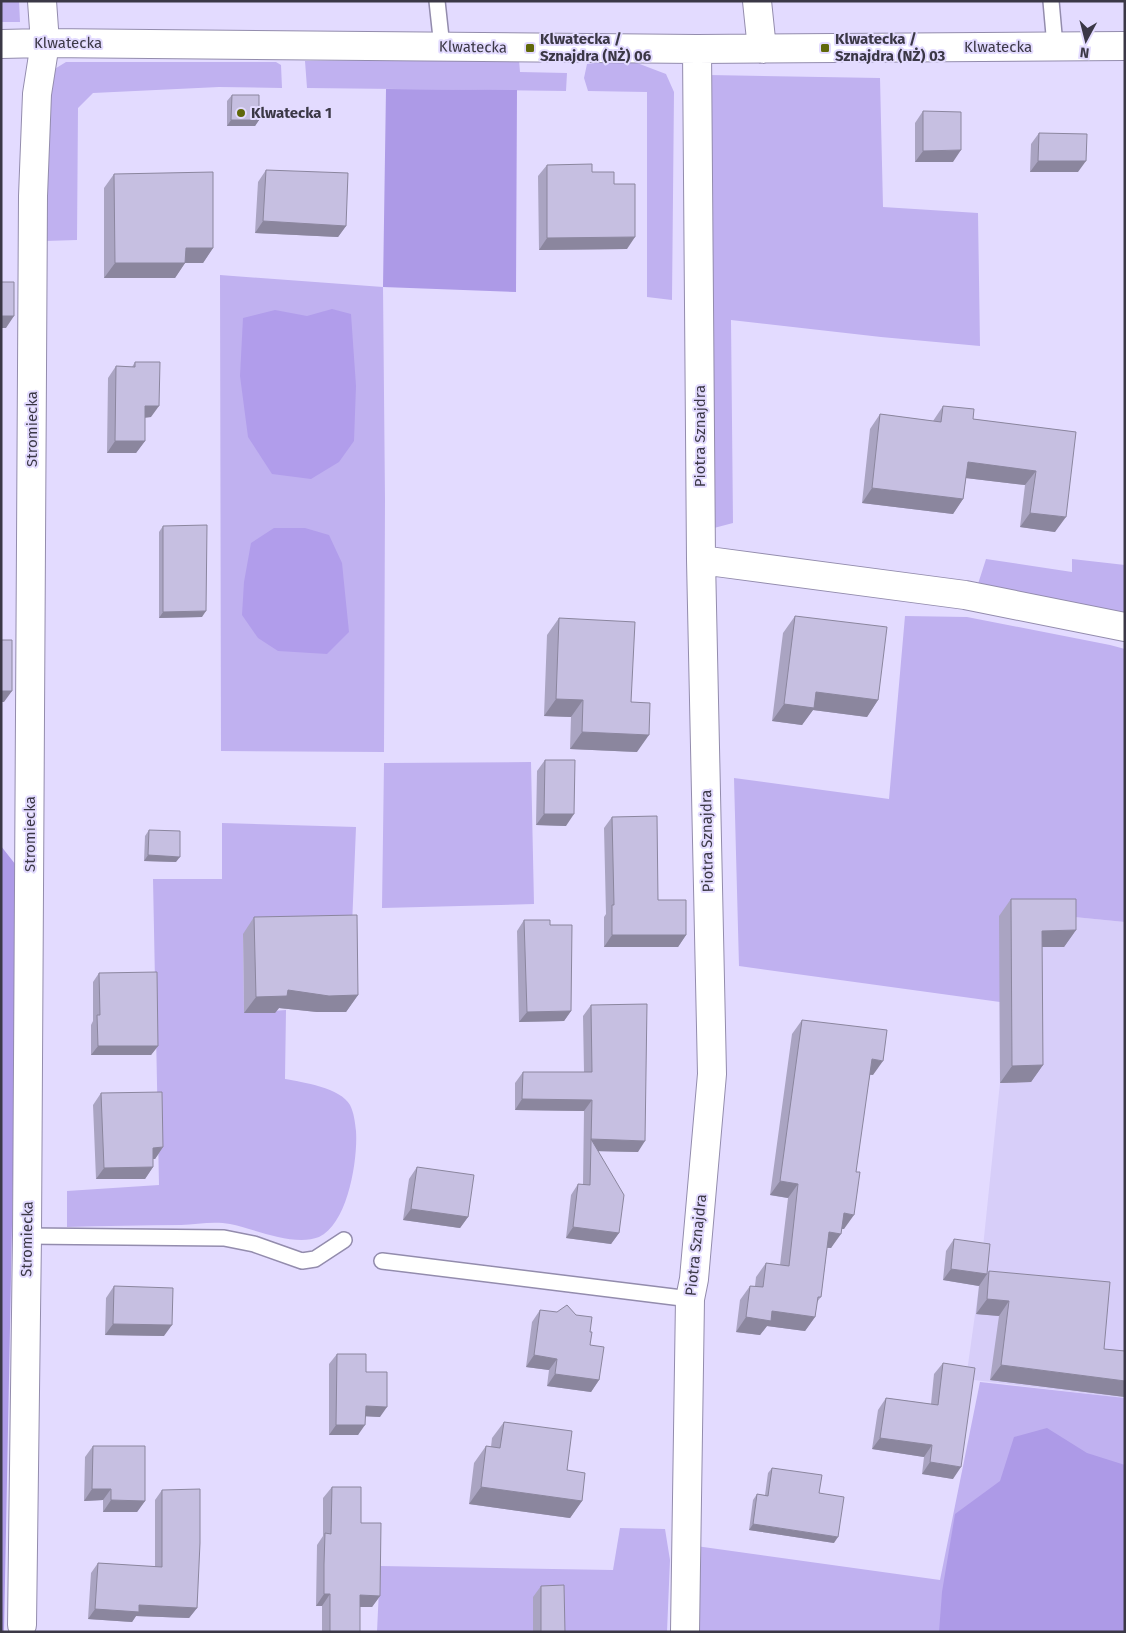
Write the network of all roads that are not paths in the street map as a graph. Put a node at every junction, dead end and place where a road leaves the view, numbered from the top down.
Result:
1 (42, 1) edge
2 (437, 1) edge
3 (757, 1) edge
4 (1051, 1) edge
5 (45, 43) junction
6 (1, 44) edge
7 (1055, 46) junction
8 (1125, 46) edge
9 (442, 47) junction
10 (697, 49) junction
11 (762, 49) junction
12 (701, 560) junction
13 (1125, 627) edge
14 (28, 1236) junction
15 (344, 1240) dead end
16 (382, 1261) dead end
17 (690, 1299) junction
18 (22, 1625) dead end
19 (685, 1632) edge

1 - 5 street, Stromiecka
2 - 9 lane
3 - 11 street
4 - 7 lane
5 - 6 street, Klwatecka
5 - 9 street, Klwatecka
5 - 14 street, Stromiecka
7 - 8 street, Klwatecka
7 - 11 street, Klwatecka
9 - 10 street, Klwatecka
10 - 11 street, Klwatecka
10 - 12 street, Piotra Sznajdra
12 - 13 street
12 - 17 street, Piotra Sznajdra
14 - 15 lane
14 - 18 street, Stromiecka
16 - 17 lane
17 - 19 street, Piotra Sznajdra

